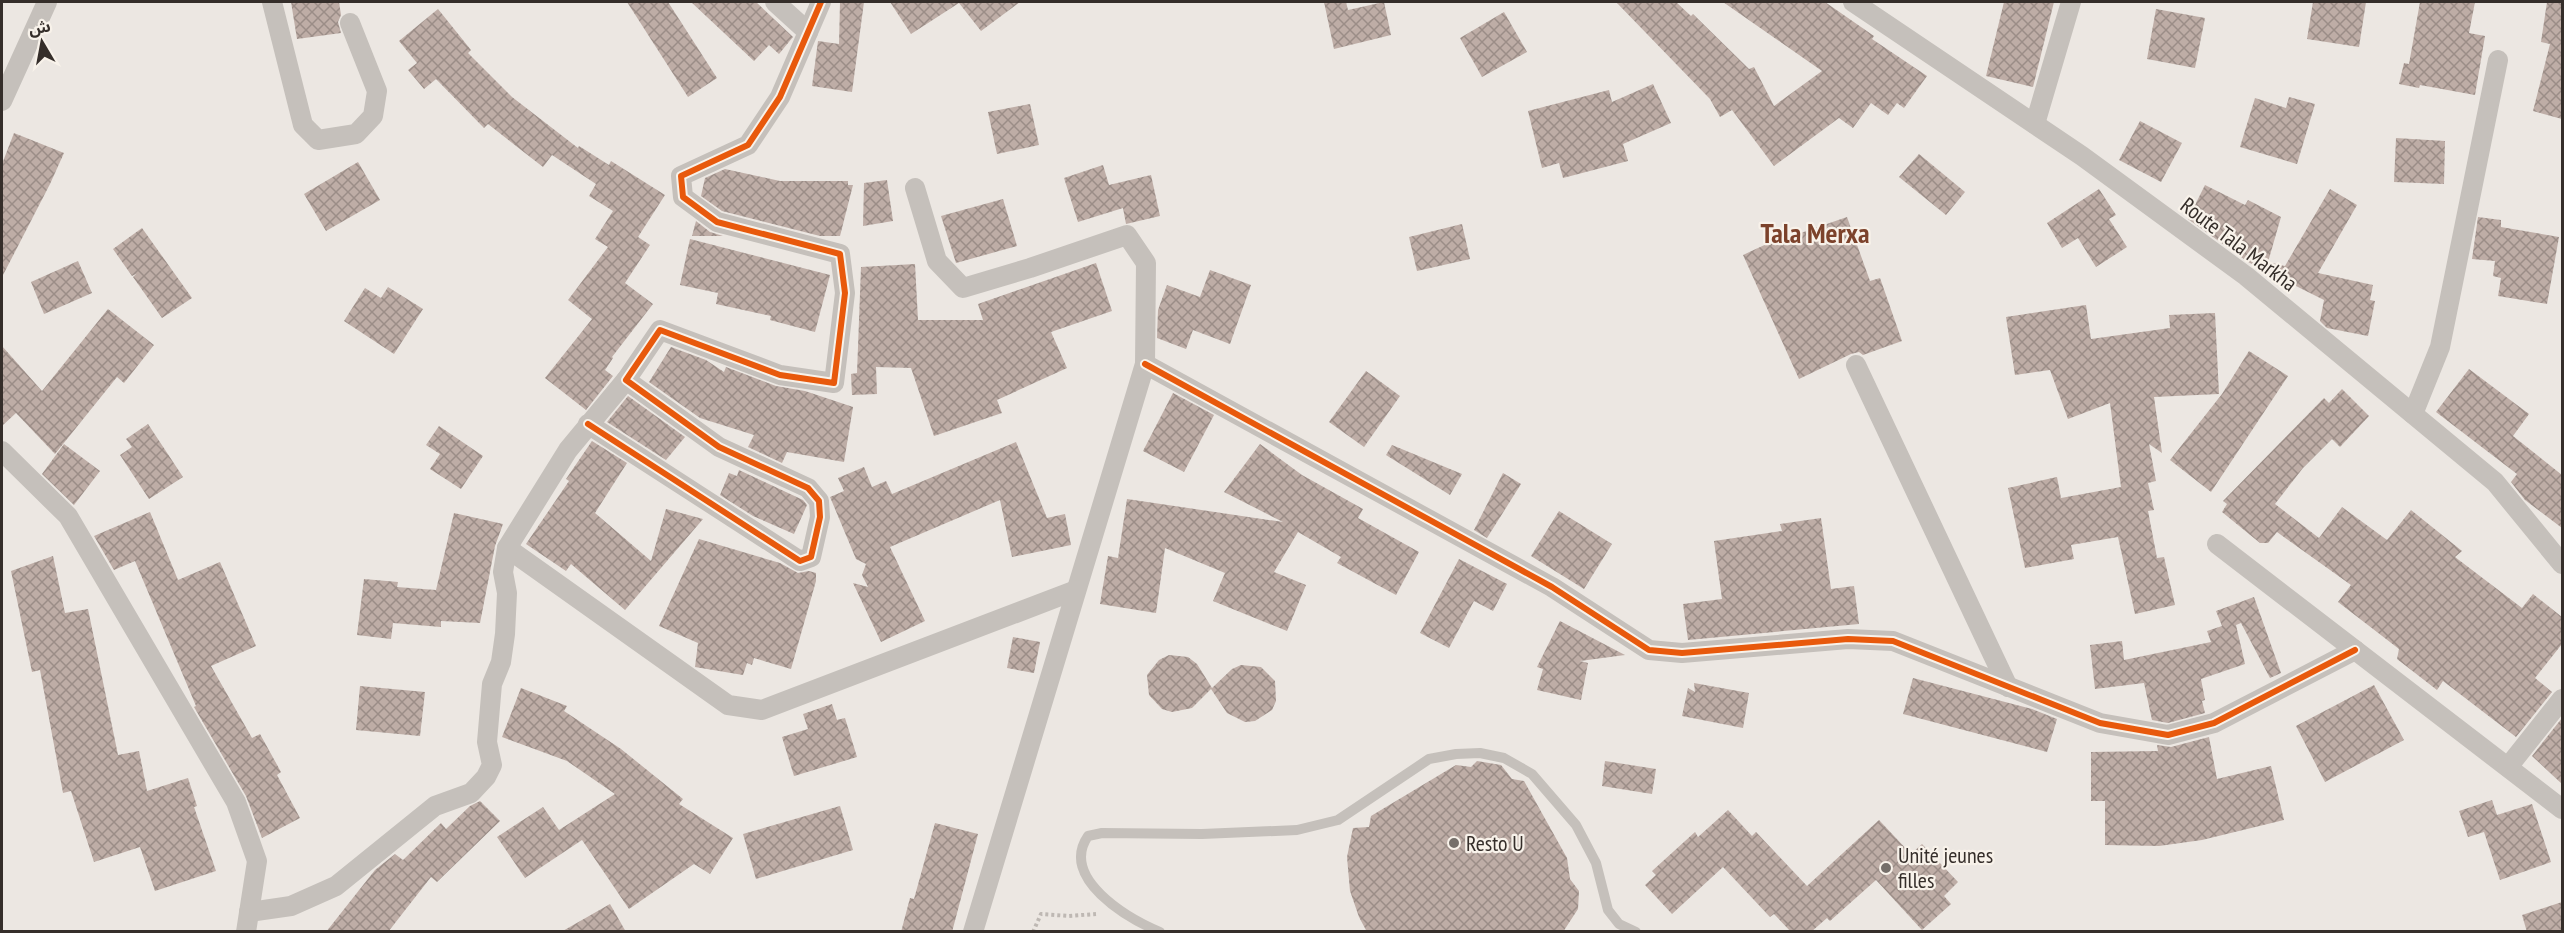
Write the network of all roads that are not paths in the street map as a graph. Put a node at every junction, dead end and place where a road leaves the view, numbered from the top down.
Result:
1 (46, 2) edge
2 (272, 2) edge
3 (775, 2) edge
4 (821, 2) edge
5 (1853, 2) edge
6 (2071, 2) edge
7 (350, 23) dead end
8 (808, 32) junction
9 (2498, 60) dead end
10 (2, 101) edge
11 (2035, 124) junction
12 (915, 188) dead end
13 (1144, 364) junction
14 (1856, 365) dead end
15 (626, 380) junction
16 (2413, 414) junction
17 (588, 424) junction
18 (2, 451) edge
19 (2217, 544) dead end
20 (507, 548) junction
21 (2562, 564) edge
22 (1076, 590) junction
23 (2355, 650) junction
24 (2008, 687) junction
25 (2562, 699) edge
26 (2508, 767) junction
27 (2562, 809) edge
28 (248, 922) edge
29 (974, 932) edge
30 (1160, 932) edge
31 (1636, 932) edge

1 - 10 street
2 - 7 street
3 - 8 street
4 - 8 street
5 - 11 street, Route Tala Markha
6 - 11 street
8 - 15 street
9 - 16 street
11 - 16 street, Route Tala Markha
12 - 13 street
13 - 22 street
13 - 24 street
14 - 24 street
15 - 17 street
15 - 17 street
16 - 21 street, Route Tala Markha
17 - 20 street
18 - 28 street
19 - 23 street
20 - 22 street
20 - 28 street
22 - 29 street
23 - 24 street
23 - 26 street
25 - 26 street
26 - 27 street
30 - 31 lane

